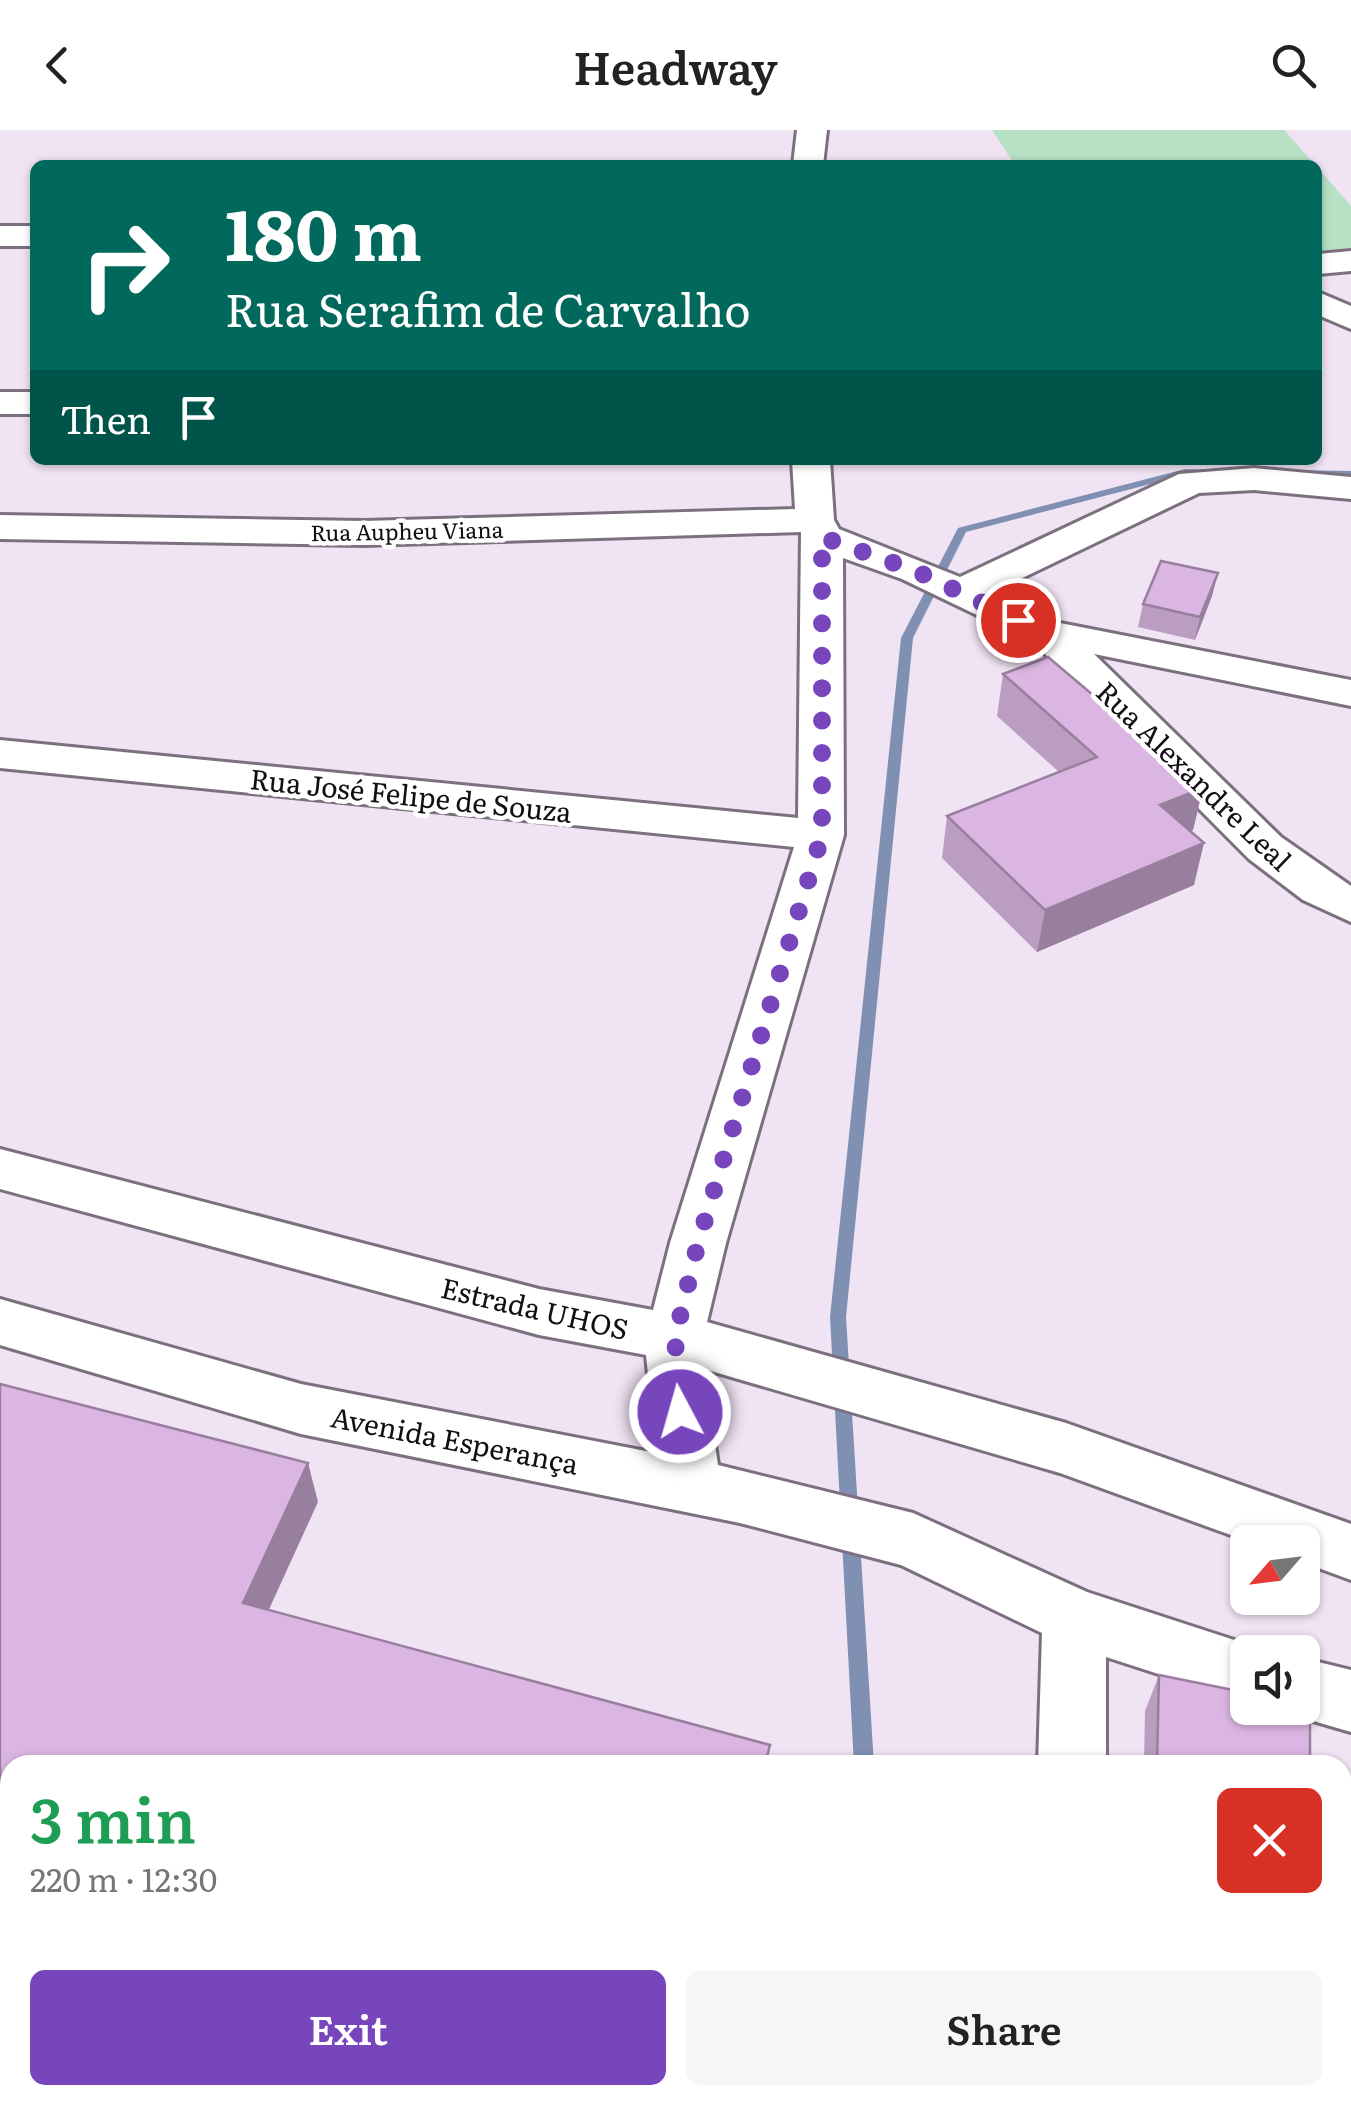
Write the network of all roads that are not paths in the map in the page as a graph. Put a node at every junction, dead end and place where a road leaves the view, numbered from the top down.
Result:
1 (812, 130) edge
2 (809, 160) edge
3 (0, 236) edge
4 (30, 236) edge
5 (1351, 261) edge
6 (1322, 264) edge
7 (1322, 304) edge
8 (1351, 319) edge
9 (0, 403) edge
10 (30, 403) edge
11 (812, 465) edge
12 (1351, 488) edge
13 (0, 527) edge
14 (819, 528) junction
15 (941, 583) junction
16 (1048, 633) junction
17 (1351, 693) edge
18 (0, 754) edge
19 (822, 835) junction
20 (1351, 906) edge
21 (0, 1169) edge
22 (0, 1322) edge
23 (675, 1338) junction
24 (715, 1490) junction
25 (1351, 1552) edge
26 (1074, 1617) junction
27 (1230, 1668) edge
28 (1320, 1694) edge
29 (1351, 1701) edge
30 (1072, 1755) edge

1 - 2 street
3 - 4 street
5 - 6 street
7 - 8 street
9 - 10 street
11 - 14 street
12 - 15 street
13 - 14 street, Rua Aupheu Viana
14 - 15 street
14 - 19 street
15 - 16 street
16 - 17 street
16 - 20 street, Rua Alexandre Leal
18 - 19 street, Rua José Felipe de Souza
19 - 23 street
21 - 23 street, Estrada UHOS
22 - 24 street, Avenida Esperança
23 - 24 street
23 - 25 street, Estrada UHOS
24 - 26 street, Avenida Esperança
26 - 27 street, Avenida Esperança
26 - 30 street
28 - 29 street

